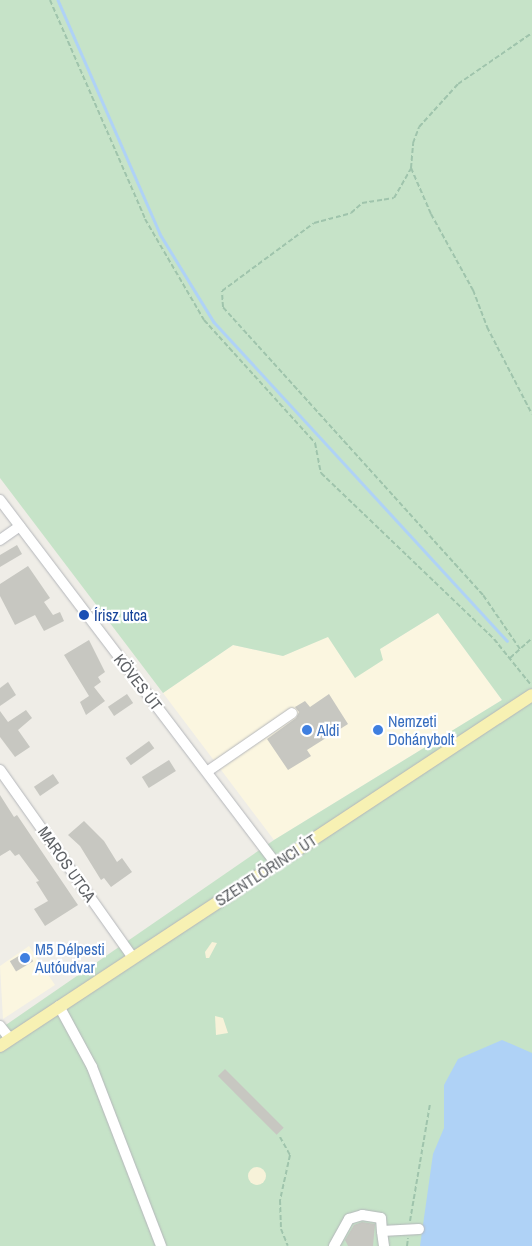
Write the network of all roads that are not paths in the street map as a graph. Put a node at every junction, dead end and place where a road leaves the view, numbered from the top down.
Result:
1 (0, 500) edge
2 (20, 526) junction
3 (0, 540) edge
4 (532, 695) edge
5 (292, 713) dead end
6 (0, 770) edge
7 (208, 770) junction
8 (276, 863) junction
9 (133, 958) junction
10 (59, 1006) junction
11 (0, 1026) edge
12 (5, 1043) edge
13 (414, 1229) road end
14 (382, 1231) junction
15 (161, 1246) edge
16 (334, 1246) edge
17 (384, 1246) edge

1 - 2 street, KÖVES ÚT
2 - 3 street
2 - 7 street, KÖVES ÚT
4 - 8 main road, SZENTLŐRINCI ÚT
5 - 7 street
6 - 9 street, MAROS UTCA
7 - 8 street, KÖVES ÚT
8 - 9 main road, SZENTLŐRINCI ÚT
9 - 10 main road, SZENTLŐRINCI ÚT
10 - 12 main road, SZENTLŐRINCI ÚT
10 - 15 street
11 - 12 street
13 - 14 street
14 - 16 street
14 - 17 street

